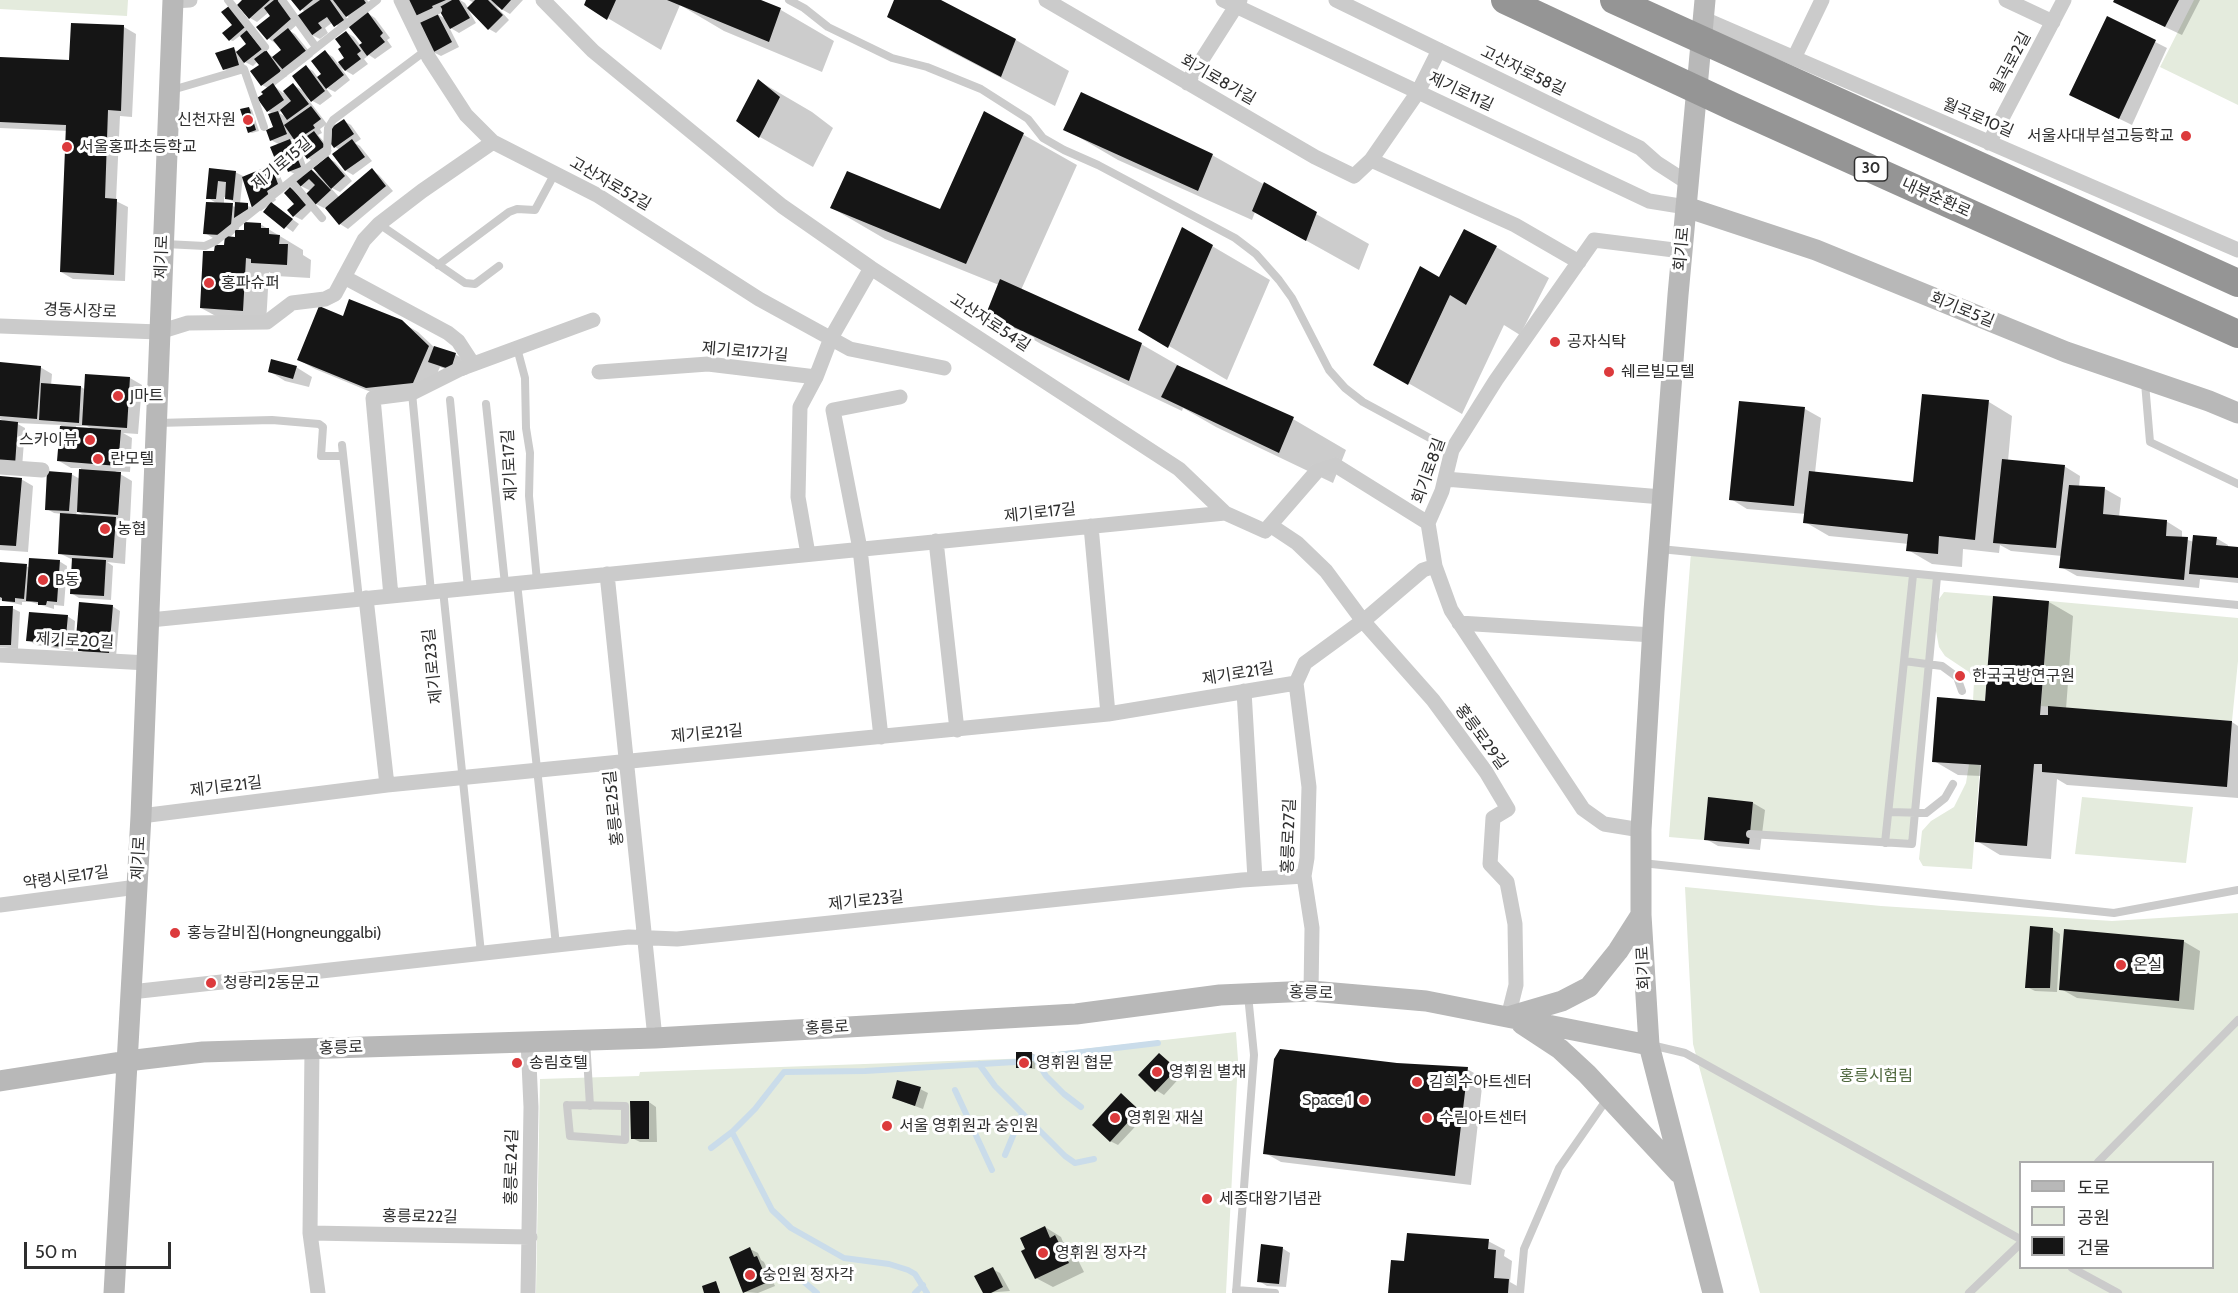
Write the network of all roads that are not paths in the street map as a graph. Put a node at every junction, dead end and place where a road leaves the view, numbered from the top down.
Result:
1 (179, 0) edge
2 (228, 0) edge
3 (282, 0) edge
4 (377, 0) edge
5 (401, 0) edge
6 (543, 0) edge
7 (789, 0) edge
8 (1046, 0) edge
9 (1336, 0) edge
10 (1505, 0) edge
11 (1614, 0) edge
12 (1821, 0) edge
13 (2006, 0) edge
14 (2064, 0) edge
15 (1233, 2) edge
16 (1704, 9) edge
17 (438, 10) dead end
18 (412, 22) junction
19 (2053, 22) junction
20 (265, 47) dead end
21 (316, 47) junction
22 (1439, 50) junction
23 (426, 51) junction
24 (1794, 58) junction
25 (284, 73) dead end
26 (1187, 83) junction
27 (169, 91) junction
28 (1418, 92) junction
29 (264, 128) dead end
30 (494, 142) junction
31 (1989, 142) junction
32 (1371, 160) junction
33 (555, 173) junction
34 (291, 181) junction
35 (1688, 183) junction
36 (1686, 207) junction
37 (322, 218) dead end
38 (379, 224) junction
39 (162, 243) junction
40 (2238, 250) edge
41 (1682, 251) junction
42 (1579, 262) junction
43 (438, 265) junction
44 (499, 266) dead end
45 (871, 268) junction
46 (344, 277) junction
47 (2238, 283) edge
48 (593, 320) dead end
49 (0, 326) edge
50 (159, 332) junction
51 (2238, 334) edge
52 (831, 338) junction
53 (517, 348) junction
54 (473, 364) junction
55 (944, 368) dead end
56 (599, 372) dead end
57 (816, 377) junction
58 (2144, 379) junction
59 (412, 393) junction
60 (900, 397) dead end
61 (450, 400) dead end
62 (486, 404) dead end
63 (2238, 413) edge
64 (156, 423) junction
65 (342, 445) dead end
66 (1452, 450) junction
67 (343, 456) junction
68 (0, 467) edge
69 (42, 470) dead end
70 (1445, 479) junction
71 (2238, 484) edge
72 (1662, 497) junction
73 (1225, 513) junction
74 (1428, 523) junction
75 (1270, 525) junction
76 (1091, 526) junction
77 (936, 541) junction
78 (860, 549) junction
79 (1658, 549) junction
80 (808, 554) junction
81 (1435, 566) junction
82 (607, 574) junction
83 (1913, 575) junction
84 (1937, 578) junction
85 (537, 581) junction
86 (511, 584) junction
87 (468, 588) junction
88 (437, 591) junction
89 (391, 596) junction
90 (363, 599) junction
91 (2238, 605) edge
92 (150, 620) junction
93 (1363, 621) junction
94 (1459, 623) junction
95 (1653, 635) junction
96 (0, 655) edge
97 (1904, 661) junction
98 (148, 663) junction
99 (1929, 663) junction
100 (1296, 684) junction
101 (1244, 691) junction
102 (1962, 692) dead end
103 (1108, 714) junction
104 (957, 730) junction
105 (881, 737) junction
106 (627, 760) junction
107 (537, 769) junction
108 (463, 777) junction
109 (1953, 784) dead end
110 (387, 785) junction
111 (1889, 812) junction
112 (1915, 813) junction
113 (141, 816) junction
114 (1641, 830) junction
115 (1750, 834) dead end
116 (1886, 843) junction
117 (1642, 862) junction
118 (1304, 876) junction
119 (1255, 879) junction
120 (137, 886) junction
121 (2238, 890) edge
122 (0, 906) edge
123 (1641, 915) junction
124 (646, 938) junction
125 (556, 945) junction
126 (480, 953) junction
127 (1311, 990) junction
128 (131, 992) junction
129 (1248, 993) junction
130 (1508, 1017) junction
131 (2238, 1020) edge
132 (655, 1038) junction
133 (586, 1039) junction
134 (528, 1041) junction
135 (1649, 1045) junction
136 (312, 1048) junction
137 (127, 1061) junction
138 (0, 1081) edge
139 (1609, 1096) junction
140 (590, 1106) junction
141 (2099, 1161) edge
142 (1683, 1177) junction
143 (310, 1233) junction
144 (530, 1237) junction
145 (2019, 1238) edge
146 (2019, 1245) edge
147 (2074, 1269) edge
148 (1236, 1292) edge
149 (114, 1293) edge
150 (318, 1293) edge
151 (528, 1293) edge
152 (1275, 1293) edge
153 (1520, 1293) edge
154 (1713, 1293) edge
155 (1969, 1293) edge
156 (2118, 1293) edge

1 - 27 main road, 제기로
2 - 20 lane
3 - 21 lane
4 - 21 lane
5 - 18 street, 고산자로52길
6 - 45 street, 고산자로54길
7 - 66 lane
8 - 26 street, 회기로8가길
9 - 22 street, 고산자로58길
10 - 51 highway, 내부순환로 / 30, bridge
11 - 47 highway, bridge
12 - 24 street
13 - 19 street
14 - 19 street, 월곡로2길
15 - 26 street
15 - 28 street, 제기로11길
16 - 24 street, 월곡로10길
16 - 35 main road, 회기로, bridge
17 - 18 lane
18 - 23 street, 고산자로52길
19 - 31 street, 월곡로2길
21 - 25 lane
22 - 28 street, 회기로8가길
22 - 35 street, 고산자로58길
23 - 30 street, 고산자로52길
23 - 34 lane, 제기로15길
24 - 31 street, 월곡로10길
26 - 32 street, 회기로8가길
27 - 29 lane
27 - 39 main road, 제기로
28 - 32 street, 회기로8가길
28 - 36 street, 제기로11길
30 - 33 street, 고산자로52길
30 - 38 street
31 - 40 street, 월곡로10길
32 - 42 street
33 - 43 lane
33 - 52 street, 고산자로52길
34 - 37 lane
34 - 39 lane, 제기로15길
35 - 36 main road, 회기로
36 - 41 main road, 회기로
36 - 58 main road, 회기로5길
38 - 43 lane
38 - 46 street
39 - 50 main road, 제기로
41 - 42 street, 회기로8길
41 - 72 main road, 회기로
42 - 66 street, 회기로8길
43 - 44 lane
45 - 52 street
45 - 73 street, 고산자로54길
46 - 50 street
46 - 54 street
48 - 53 street
49 - 50 street, 경동시장로
50 - 64 main road, 제기로
52 - 55 street, 고산자로52길
52 - 57 street
53 - 54 street
53 - 85 lane, 제기로17길
54 - 59 street
56 - 57 street, 제기로17가길
57 - 80 street
58 - 63 main road, 회기로5길
58 - 71 lane
59 - 88 lane
59 - 89 street
60 - 78 street
61 - 87 lane
62 - 86 lane, 제기로17길
64 - 67 lane
64 - 92 main road, 제기로
65 - 67 lane
66 - 70 street, 회기로8길
67 - 90 lane
68 - 69 street
70 - 72 street
70 - 74 street, 회기로8길
72 - 79 main road, 회기로
73 - 75 street, 고산자로54길
73 - 76 street, 제기로17길
74 - 75 street
74 - 81 street, 회기로8길
75 - 93 street, 홍릉로29길
76 - 77 street, 제기로17길
76 - 103 street
77 - 78 street, 제기로17길
77 - 104 street
78 - 80 street, 제기로17길
78 - 105 street
79 - 83 lane
79 - 95 main road, 회기로
80 - 82 street, 제기로17길
81 - 93 street, 제기로21길
81 - 94 street, 회기로8길
82 - 85 street, 제기로17길
82 - 106 street, 홍릉로25길
83 - 84 lane
83 - 97 lane
84 - 91 lane
84 - 99 lane
85 - 86 street, 제기로17길
86 - 87 street, 제기로17길
86 - 107 lane
87 - 88 street, 제기로17길
88 - 89 street, 제기로17길
88 - 108 lane, 제기로23길
89 - 90 street, 제기로17길
90 - 92 street, 제기로17길
90 - 110 street
92 - 98 main road, 제기로
93 - 100 street, 제기로21길
93 - 130 street, 홍릉로29길
94 - 95 street
94 - 114 street, 회기로8길
95 - 114 main road, 회기로
96 - 98 street, 제기로20길
97 - 99 lane
97 - 111 lane
98 - 113 main road, 제기로
99 - 102 lane
99 - 112 lane
100 - 101 street, 제기로21길
100 - 118 street, 홍릉로27길
101 - 103 street, 제기로21길
101 - 119 street
103 - 104 street, 제기로21길
104 - 105 street, 제기로21길
105 - 106 street, 제기로21길
106 - 107 street, 제기로21길
106 - 124 street, 홍릉로25길
107 - 108 street, 제기로21길
107 - 125 lane
108 - 110 street, 제기로21길
108 - 126 lane, 제기로23길
109 - 112 lane
110 - 113 street, 제기로21길
111 - 112 lane
111 - 116 lane
112 - 116 lane
113 - 120 main road, 제기로
114 - 117 main road, 회기로
115 - 116 lane
117 - 121 lane
117 - 123 main road, 회기로
118 - 119 street, 제기로23길
118 - 127 street, 홍릉로27길
119 - 124 street, 제기로23길
120 - 122 street, 약령시로17길
120 - 128 main road, 제기로
123 - 130 main road
123 - 135 main road, 회기로
124 - 125 street, 제기로23길
124 - 132 street, 홍릉로25길
125 - 126 street, 제기로23길
126 - 128 street, 제기로23길
127 - 129 main road, 홍릉로
127 - 130 main road, 홍릉로
128 - 137 main road, 제기로
129 - 132 main road, 홍릉로
129 - 148 lane
130 - 135 main road, 홍릉로
130 - 139 main road
131 - 141 lane
132 - 133 main road, 홍릉로
133 - 134 main road, 홍릉로
133 - 140 lane
134 - 136 main road, 홍릉로
134 - 144 street, 홍릉로24길
135 - 142 main road, 회기로
135 - 145 lane
136 - 137 main road, 홍릉로
136 - 143 street
137 - 138 main road, 홍릉로
137 - 149 main road, 제기로
139 - 142 main road
139 - 153 lane
140 - 140 lane
142 - 154 main road, 회기로
143 - 144 street, 홍릉로22길
143 - 150 street
144 - 151 street, 홍릉로24길
146 - 155 lane
147 - 156 lane
148 - 152 lane

